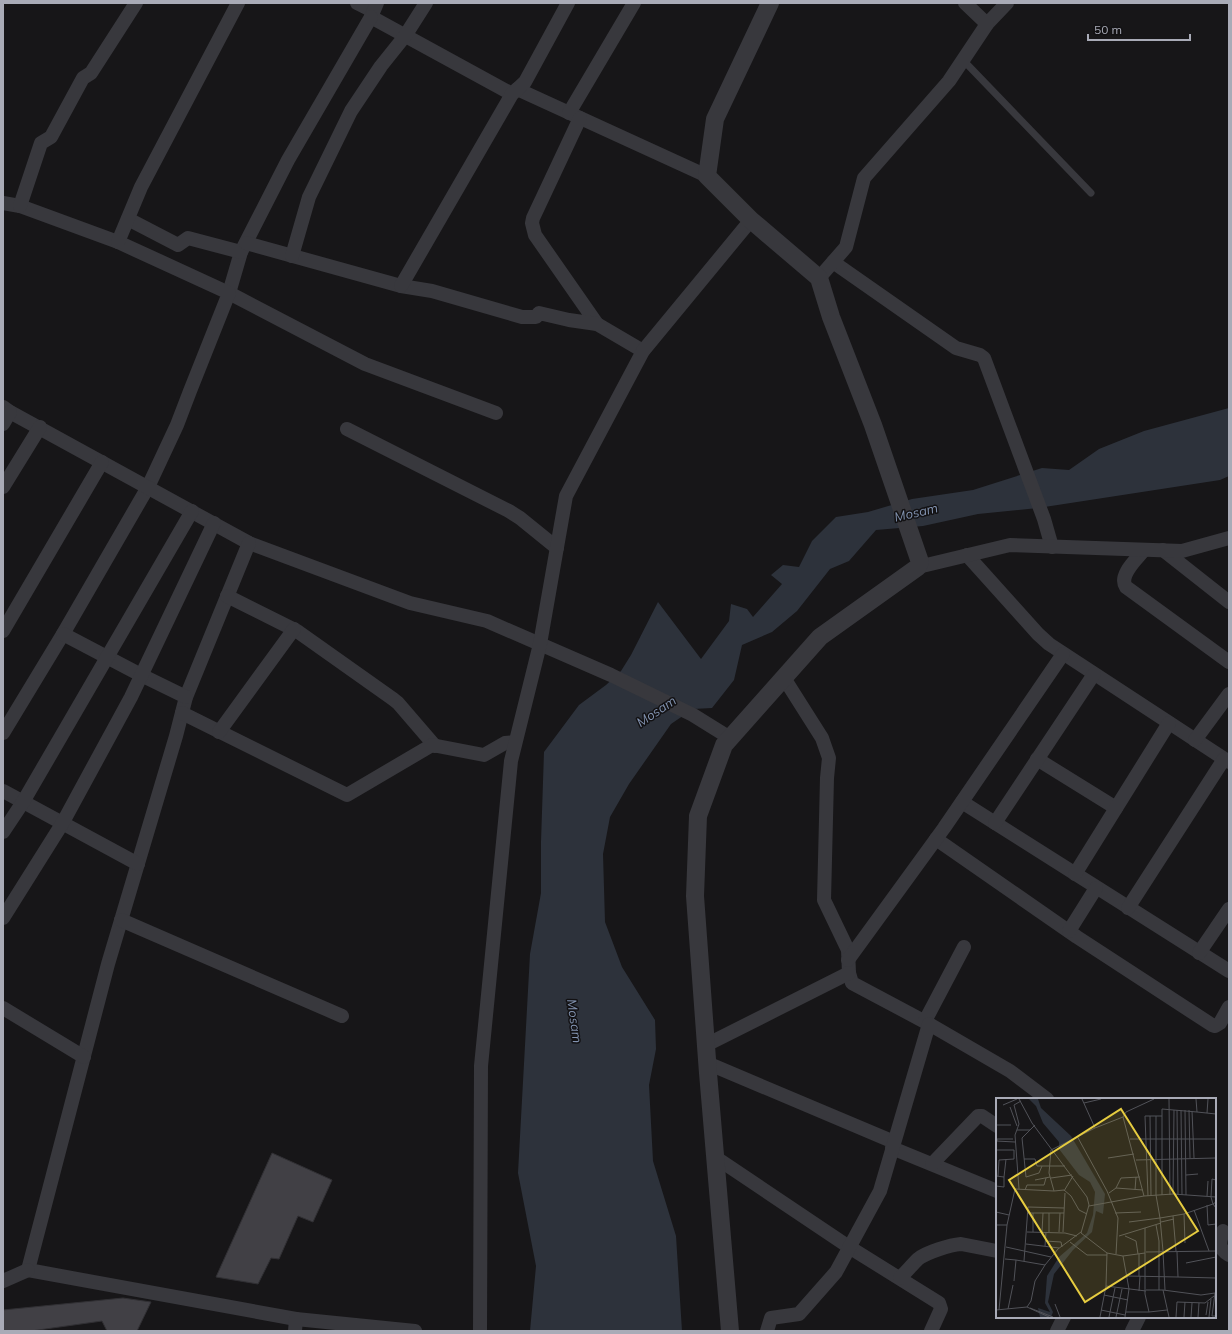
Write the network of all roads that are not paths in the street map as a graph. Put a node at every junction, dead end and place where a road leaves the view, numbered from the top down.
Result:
1 (136, 3) edge
2 (238, 3) edge
3 (357, 3) edge
4 (426, 3) edge
5 (568, 3) edge
6 (634, 3) edge
7 (770, 3) edge
8 (965, 3) edge
9 (1007, 3) edge
10 (374, 11) edge
11 (987, 24) junction
12 (405, 36) junction
13 (963, 60) junction
14 (514, 91) junction
15 (574, 115) junction
16 (707, 176) junction
17 (1091, 193) dead end
18 (3, 203) edge
19 (20, 206) junction
20 (128, 219) junction
21 (751, 220) junction
22 (118, 242) junction
23 (244, 247) junction
24 (292, 256) junction
25 (833, 262) junction
26 (819, 278) junction
27 (401, 286) junction
28 (229, 293) junction
29 (597, 324) junction
30 (643, 351) junction
31 (496, 413) dead end
32 (5, 414) edge
33 (40, 427) junction
34 (347, 429) dead end
35 (102, 462) junction
36 (3, 487) edge
37 (148, 487) junction
38 (192, 511) junction
39 (214, 524) junction
40 (1229, 538) edge
41 (248, 542) junction
42 (1052, 547) junction
43 (557, 548) junction
44 (1144, 550) junction
45 (1163, 550) junction
46 (967, 556) junction
47 (919, 565) junction
48 (227, 596) junction
49 (1229, 602) edge
50 (294, 629) junction
51 (3, 631) edge
52 (63, 634) junction
53 (540, 644) junction
54 (1063, 654) junction
55 (107, 656) junction
56 (1229, 662) edge
57 (1094, 674) junction
58 (141, 675) junction
59 (784, 678) junction
60 (1229, 694) edge
61 (186, 697) junction
62 (182, 713) junction
63 (1169, 723) junction
64 (219, 732) junction
65 (3, 733) edge
66 (730, 738) junction
67 (1195, 740) junction
68 (515, 742) junction
69 (435, 746) junction
70 (1037, 759) junction
71 (1226, 761) edge
72 (3, 791) edge
73 (23, 802) junction
74 (962, 802) junction
75 (1116, 808) junction
76 (995, 823) junction
77 (62, 824) junction
78 (3, 832) edge
79 (936, 839) junction
80 (138, 864) junction
81 (1075, 874) junction
82 (1096, 888) junction
83 (1128, 908) junction
84 (1229, 909) edge
85 (3, 918) edge
86 (121, 920) junction
87 (1069, 930) junction
88 (964, 947) dead end
89 (1199, 953) junction
90 (848, 967) junction
91 (1229, 972) edge
92 (1229, 1007) edge
93 (3, 1008) edge
94 (342, 1016) dead end
95 (927, 1022) junction
96 (706, 1045) junction
97 (84, 1057) junction
98 (707, 1063) junction
99 (1046, 1098) edge
100 (996, 1125) edge
101 (893, 1145) junction
102 (715, 1157) junction
103 (932, 1164) junction
104 (996, 1190) edge
105 (1222, 1227) edge
106 (850, 1247) junction
107 (996, 1251) edge
108 (1229, 1255) edge
109 (28, 1270) junction
110 (900, 1278) junction
111 (3, 1281) edge
112 (1064, 1318) edge
113 (1138, 1318) edge
114 (296, 1325) edge
115 (415, 1331) edge
116 (480, 1331) edge
117 (730, 1331) edge
118 (767, 1331) edge
119 (931, 1331) edge
120 (1057, 1331) edge
121 (1132, 1331) edge

1 - 19 street
2 - 20 street
3 - 10 street
4 - 12 street
5 - 14 street
6 - 15 street
7 - 16 street
8 - 11 street
9 - 11 street
10 - 12 street
10 - 23 street
11 - 13 street
12 - 14 street
12 - 24 street
13 - 17 lane
13 - 25 street
14 - 15 street
14 - 27 street
15 - 16 street
15 - 29 street
16 - 21 street
18 - 19 street
19 - 22 street
20 - 22 street
20 - 23 street
21 - 26 street
21 - 30 street
22 - 28 street
23 - 24 street
23 - 28 street
24 - 27 street
25 - 26 street
25 - 42 street
26 - 47 street
27 - 29 street
28 - 31 street
28 - 37 street
29 - 30 street
30 - 43 street
32 - 33 street
33 - 35 street
33 - 36 street
34 - 43 street
35 - 37 street
35 - 51 street
37 - 38 street
37 - 52 street
38 - 39 street
38 - 55 street
39 - 41 street
39 - 58 street
40 - 45 street
41 - 48 street
41 - 53 street
42 - 44 street
42 - 46 street
43 - 53 street
44 - 45 street
44 - 56 street
45 - 49 street
46 - 47 street
46 - 54 street
47 - 59 street
48 - 50 street
48 - 61 street
50 - 64 street
50 - 69 street
52 - 55 street
52 - 65 street
53 - 66 street
53 - 68 street
54 - 57 street
54 - 74 street
55 - 58 street
55 - 73 street
57 - 63 street
57 - 70 street
58 - 61 street
58 - 77 street
59 - 66 street
59 - 90 street
60 - 67 street
61 - 62 street
62 - 64 street
62 - 80 street
63 - 67 street
63 - 75 street
64 - 69 street
66 - 96 street
67 - 71 street
68 - 69 street
68 - 116 street
70 - 75 street
70 - 76 street
71 - 83 street
72 - 73 street
73 - 77 street
73 - 78 street
74 - 76 street
74 - 79 street
75 - 81 street
76 - 81 street
77 - 80 street
77 - 85 street
79 - 87 street
79 - 90 street
80 - 86 street
81 - 82 street
82 - 83 street
82 - 87 street
83 - 89 street
84 - 89 street
86 - 94 street
86 - 97 street
87 - 92 street
88 - 95 street
89 - 91 street
90 - 95 street
90 - 96 street
93 - 97 street
95 - 99 street
95 - 101 street
96 - 98 street
97 - 109 street
98 - 101 street
98 - 102 street
100 - 103 street
101 - 103 street
101 - 106 street
102 - 106 street
102 - 117 street
103 - 104 street
105 - 108 street
106 - 110 street
106 - 118 street
107 - 110 street
109 - 111 street
109 - 114 street
110 - 119 street
112 - 120 street
113 - 121 street
114 - 115 street

